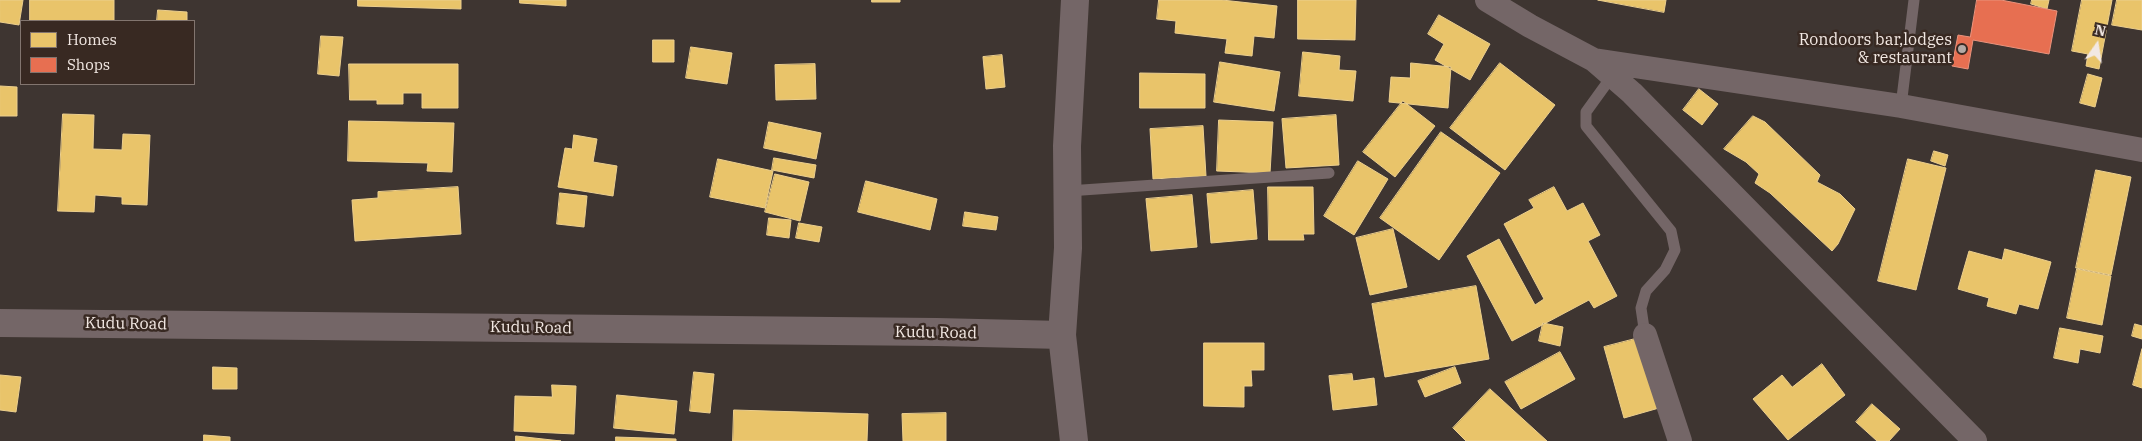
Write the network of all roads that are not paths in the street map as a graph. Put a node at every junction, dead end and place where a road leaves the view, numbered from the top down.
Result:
1 (1075, 0) edge
2 (1488, 0) edge
3 (1914, 0) edge
4 (1594, 60) junction
5 (1612, 76) junction
6 (1900, 106) junction
7 (2142, 150) edge
8 (1329, 173) dead end
9 (1066, 191) junction
10 (0, 323) edge
11 (1645, 335) joint
12 (1062, 336) junction
13 (1074, 441) edge
14 (1680, 441) edge
15 (1975, 441) edge

1 - 9 street
2 - 4 street
3 - 6 lane
4 - 5 street
4 - 6 street
5 - 11 lane
5 - 15 street
6 - 7 street
8 - 9 lane
9 - 12 street
10 - 12 street, Kudu Road
11 - 14 street
12 - 13 street

